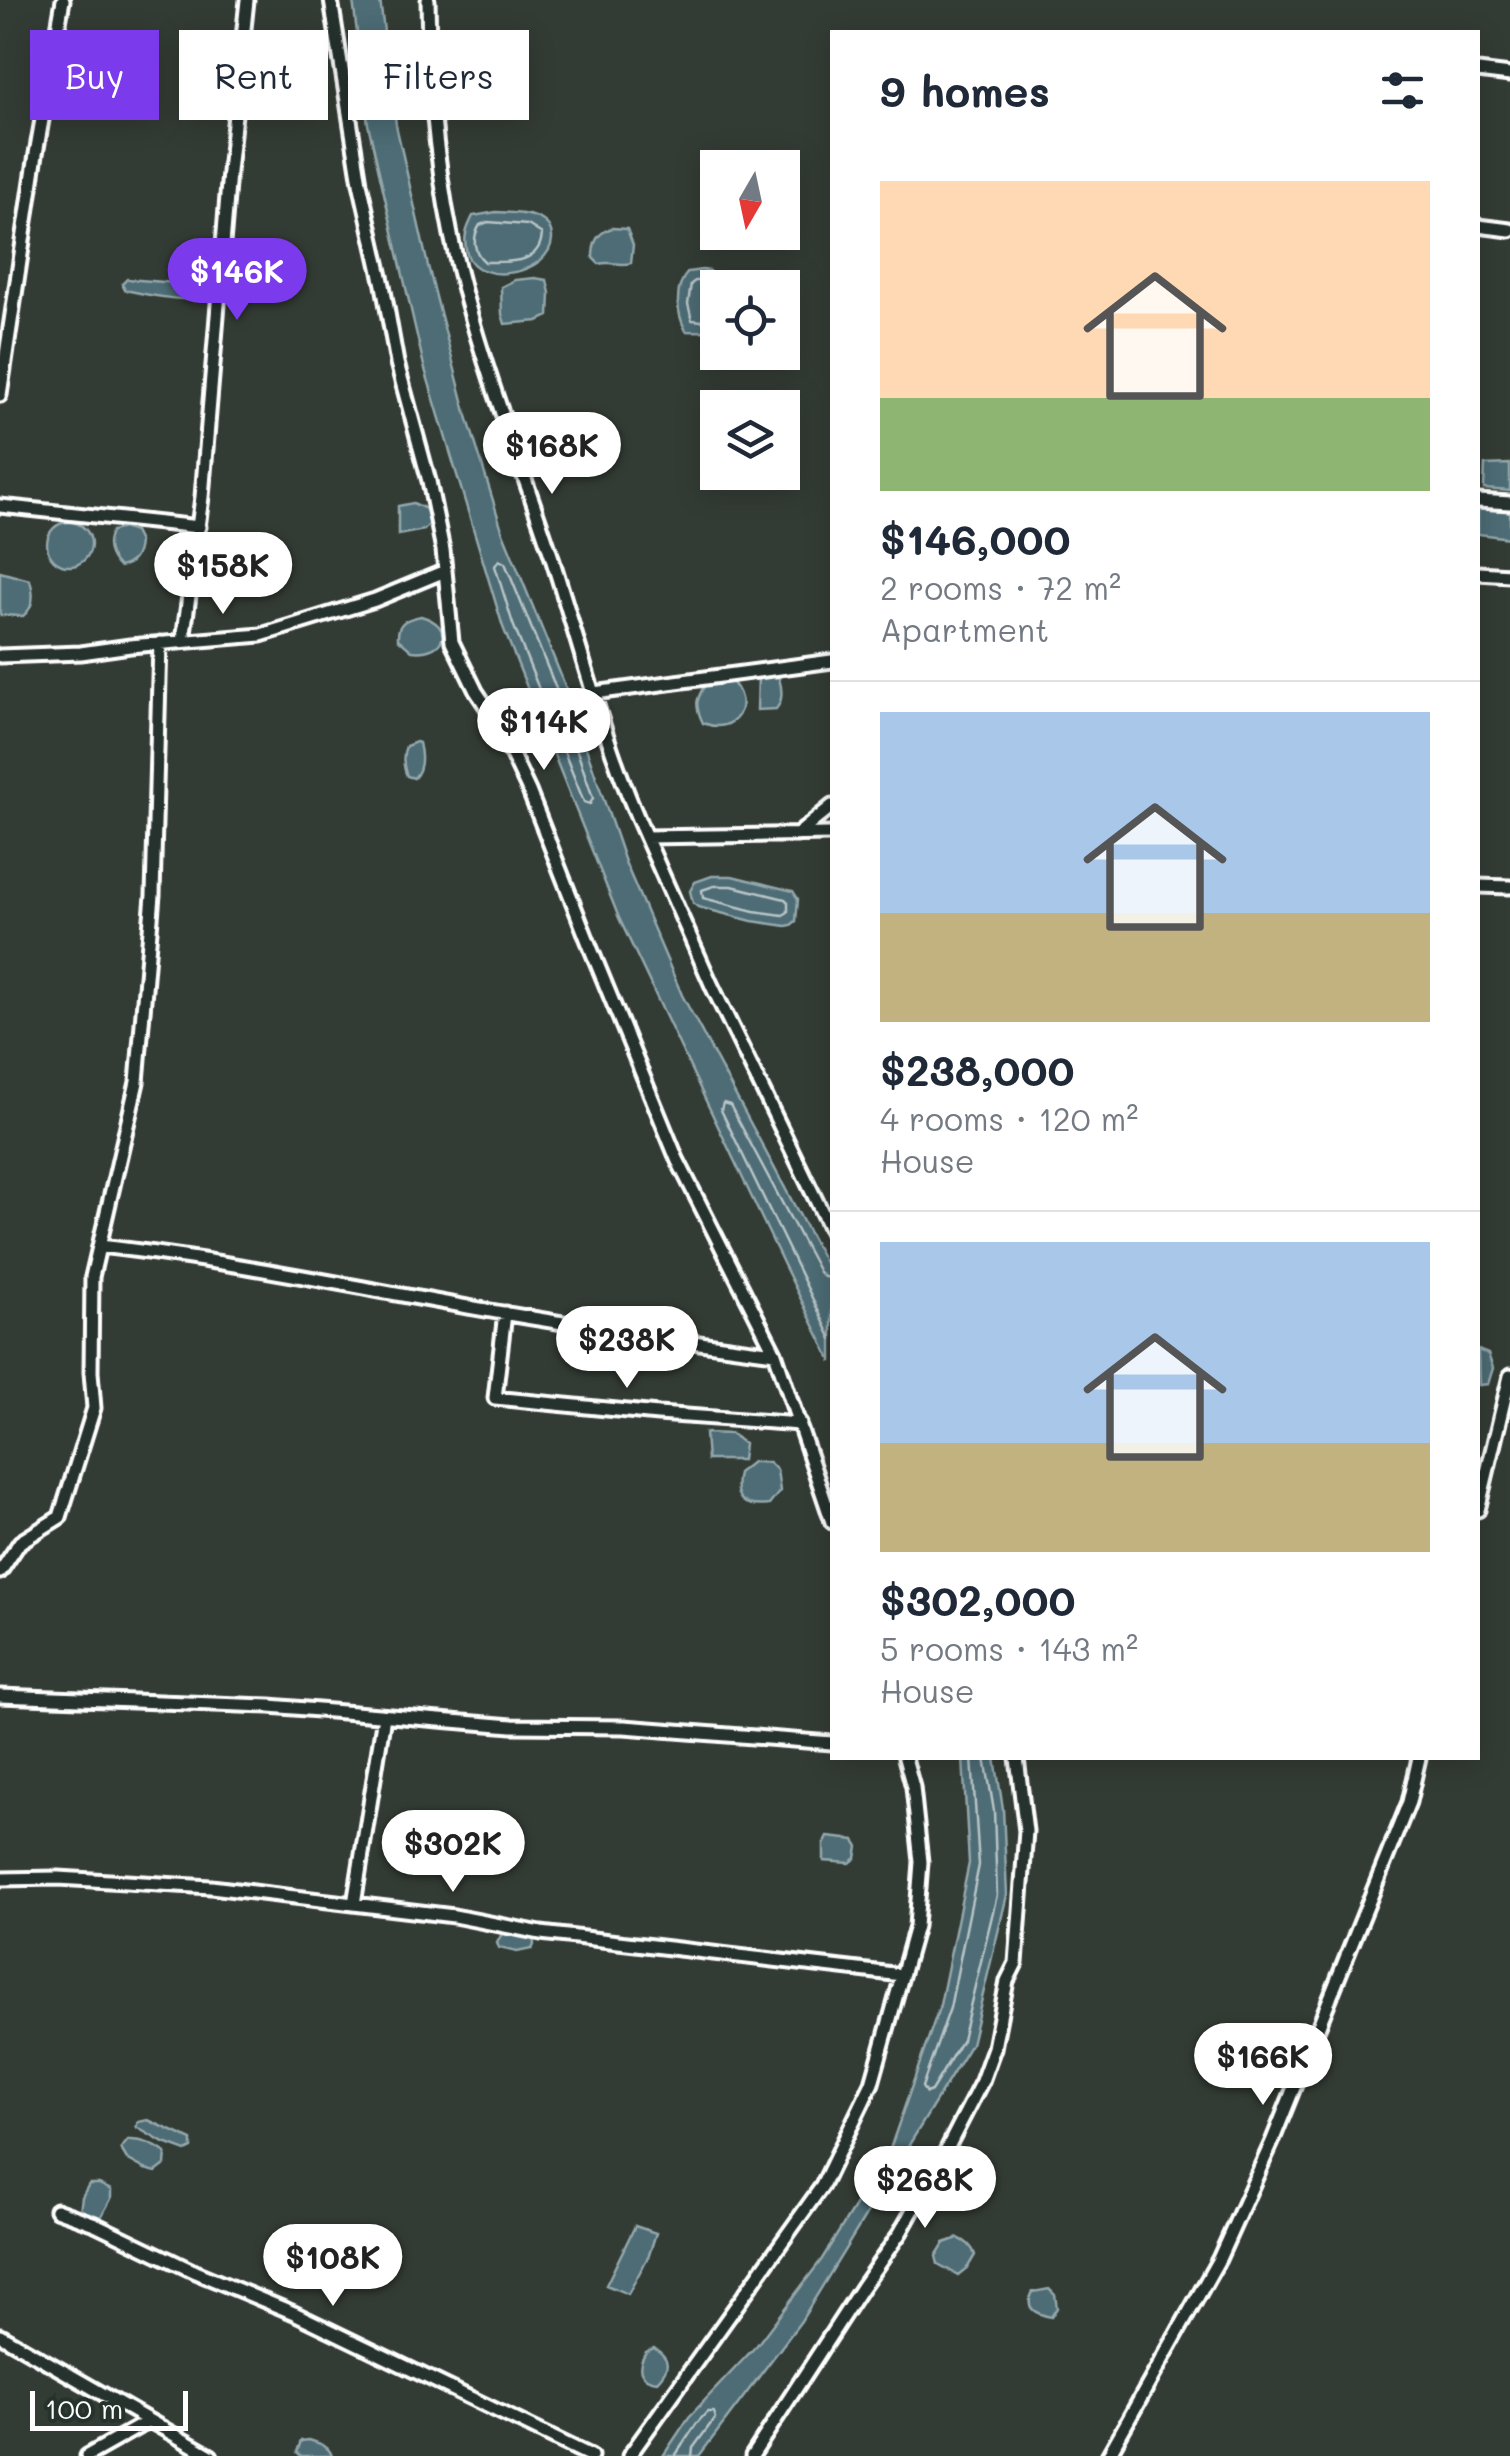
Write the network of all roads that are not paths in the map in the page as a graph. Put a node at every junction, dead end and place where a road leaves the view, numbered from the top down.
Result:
1 (62, 0) edge
2 (246, 0) edge
3 (332, 0) edge
4 (428, 0) edge
5 (1480, 71) edge
6 (1510, 75) edge
7 (1480, 226) edge
8 (1510, 230) edge
9 (0, 395) edge
10 (1480, 500) edge
11 (1510, 502) edge
12 (0, 506) edge
13 (198, 527) junction
14 (445, 571) junction
15 (1480, 572) edge
16 (1510, 575) edge
17 (183, 641) junction
18 (160, 643) junction
19 (0, 656) edge
20 (830, 660) edge
21 (594, 693) junction
22 (830, 808) edge
23 (830, 834) edge
24 (798, 835) junction
25 (646, 837) junction
26 (1480, 886) edge
27 (1510, 886) edge
28 (830, 1229) edge
29 (99, 1246) junction
30 (505, 1313) junction
31 (776, 1353) junction
32 (1510, 1376) edge
33 (800, 1424) junction
34 (1480, 1502) edge
35 (830, 1516) edge
36 (0, 1572) edge
37 (0, 1696) edge
38 (384, 1716) junction
39 (830, 1743) edge
40 (906, 1760) edge
41 (1017, 1760) edge
42 (1419, 1760) edge
43 (0, 1879) edge
44 (354, 1904) junction
45 (902, 1975) junction
46 (56, 2210) dead end
47 (0, 2335) edge
48 (150, 2420) junction
49 (87, 2456) edge
50 (211, 2456) edge
51 (591, 2456) edge
52 (629, 2456) edge
53 (752, 2456) edge
54 (1108, 2456) edge

1 - 9 street
2 - 13 street
3 - 14 street
4 - 21 street
5 - 6 street
7 - 8 street
10 - 11 street
12 - 13 street
13 - 17 street
14 - 17 street
14 - 31 street
15 - 16 street
17 - 18 street
18 - 19 street
18 - 29 street
20 - 21 street
21 - 25 street
22 - 24 street
23 - 24 street
24 - 25 street
25 - 28 street
26 - 27 street
29 - 30 street
29 - 36 street
30 - 31 street
30 - 33 street
31 - 33 street
32 - 34 street
33 - 35 street
37 - 38 street
38 - 39 street
38 - 44 street
40 - 45 street
41 - 53 street
42 - 54 street
43 - 44 street
44 - 45 street
45 - 52 street
46 - 51 street
47 - 48 street
48 - 49 street
48 - 50 street

